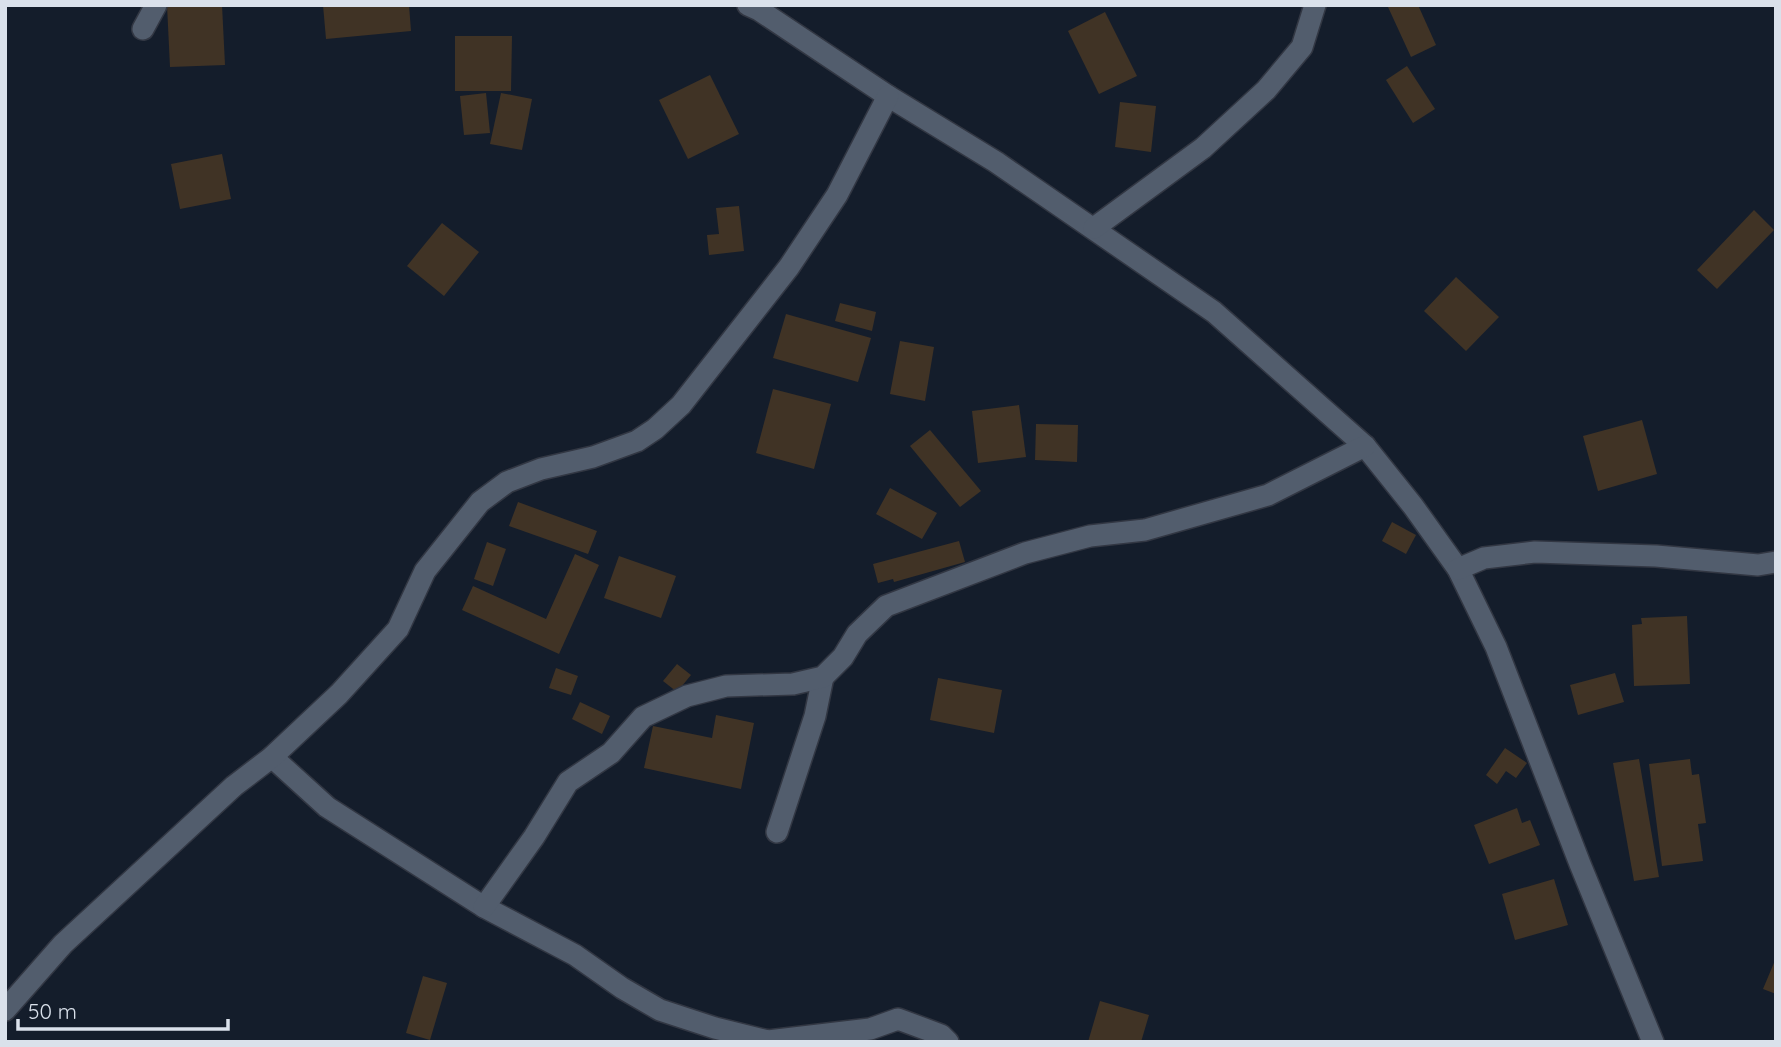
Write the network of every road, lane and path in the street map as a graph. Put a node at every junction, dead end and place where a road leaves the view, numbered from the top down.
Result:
1 (156, 5) edge
2 (1315, 5) edge
3 (756, 7) edge
4 (143, 29) dead end
5 (888, 96) junction
6 (1094, 228) junction
7 (1365, 446) junction
8 (1776, 562) edge
9 (1458, 569) junction
10 (823, 677) junction
11 (272, 757) junction
12 (777, 832) dead end
13 (484, 907) junction
14 (5, 1010) edge
15 (948, 1042) edge
16 (1653, 1042) edge

1 - 4 street
2 - 6 street
3 - 5 street
5 - 6 street
5 - 11 street
6 - 7 street
7 - 9 street
7 - 10 street
8 - 9 street
9 - 16 street
10 - 12 street
10 - 13 street
11 - 13 street
11 - 14 street
13 - 15 street

